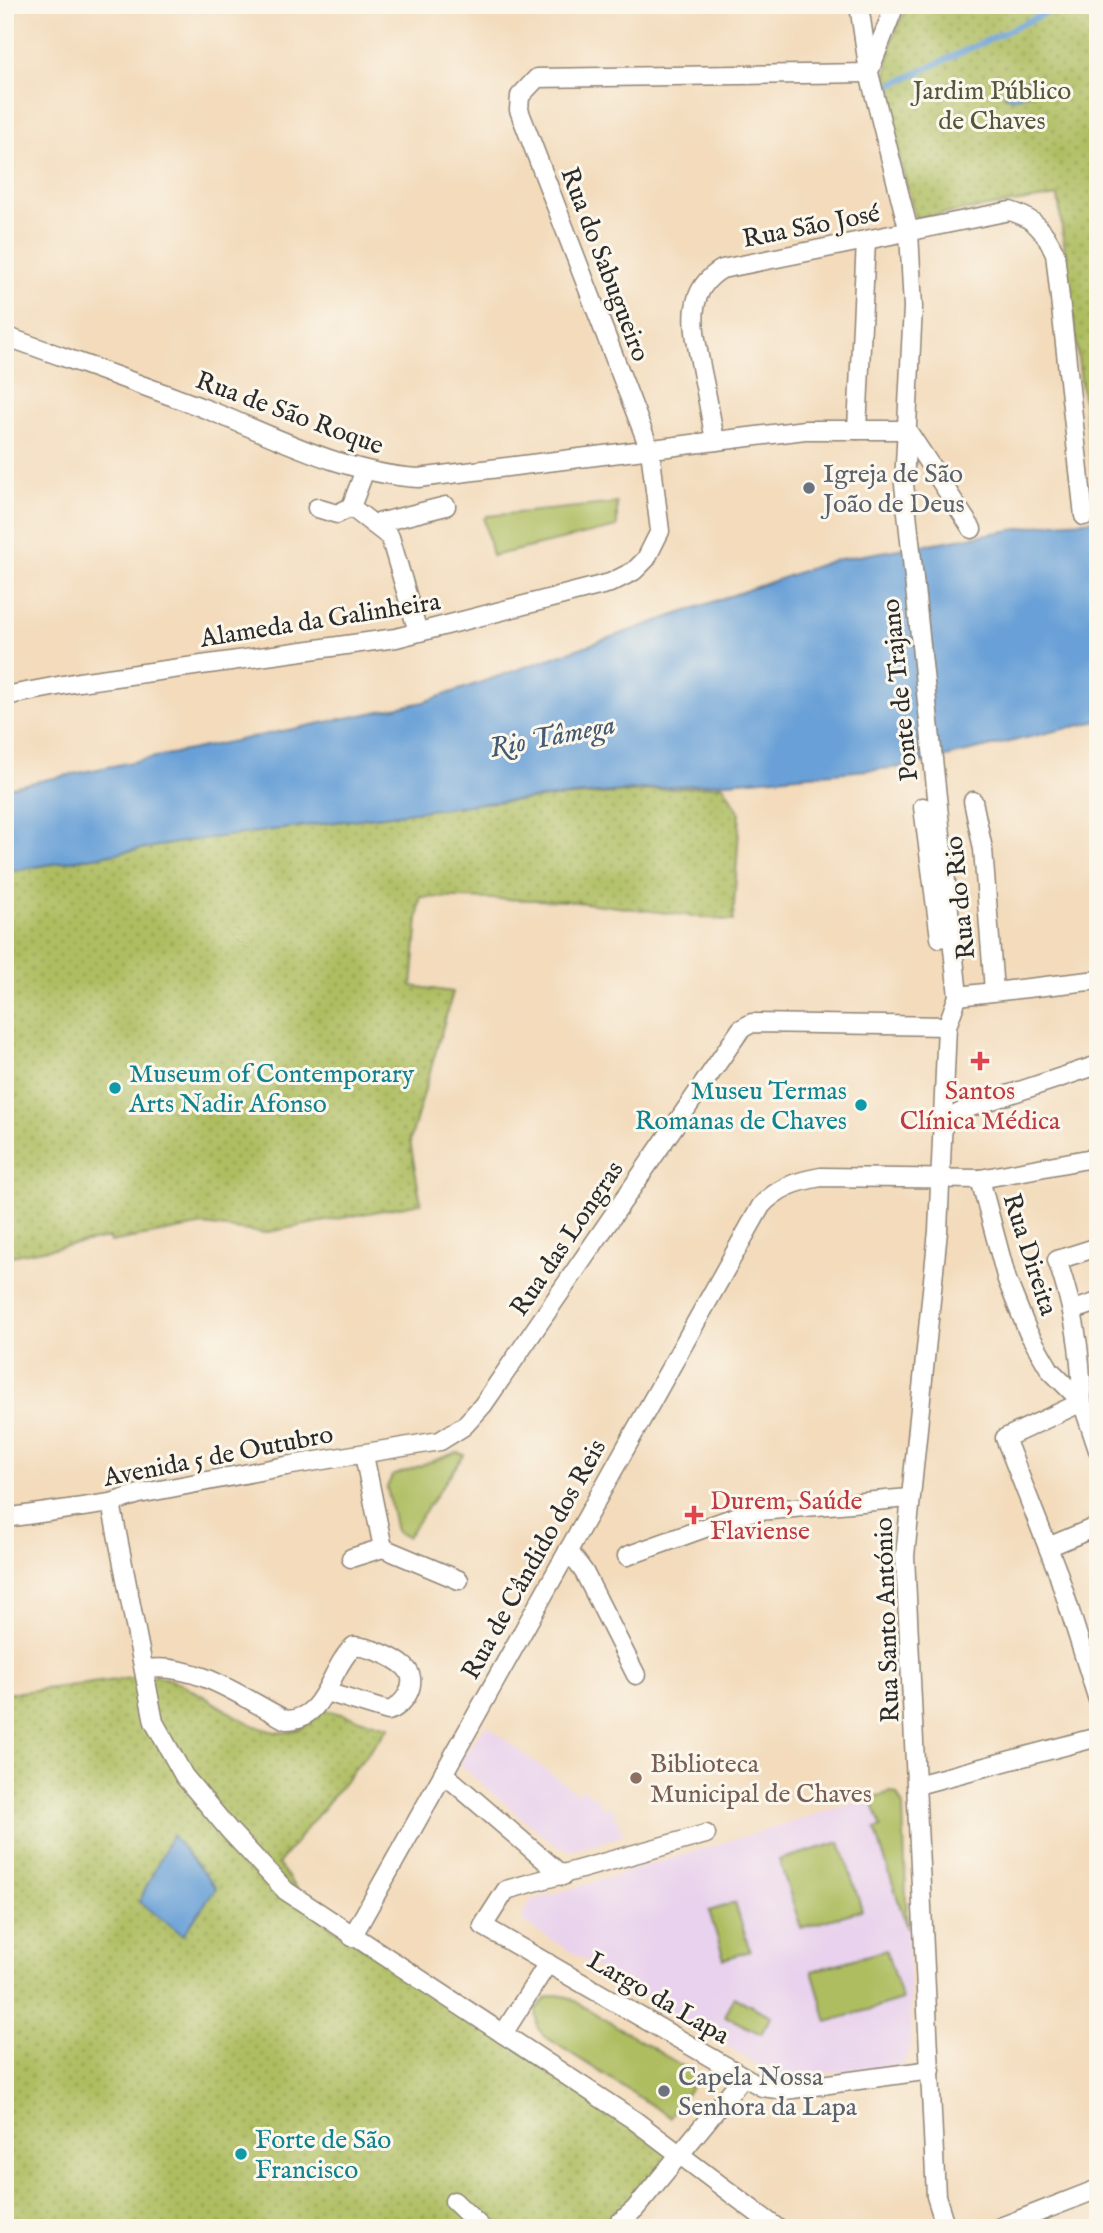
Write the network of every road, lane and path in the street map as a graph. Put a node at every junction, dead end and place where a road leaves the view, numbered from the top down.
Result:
1 (859, 5) edge
2 (895, 5) edge
3 (869, 73) junction
4 (909, 232) junction
5 (866, 241) junction
6 (5, 336) edge
7 (857, 430) junction
8 (907, 430) junction
9 (715, 441) junction
10 (649, 450) junction
11 (365, 470) junction
12 (446, 506) dead end
13 (351, 507) junction
14 (317, 508) dead end
15 (1084, 516) dead end
16 (374, 524) junction
17 (972, 529) dead end
18 (418, 632) junction
19 (5, 696) edge
20 (973, 801) dead end
21 (923, 807) dead end
22 (1098, 980) edge
23 (994, 991) junction
24 (958, 996) junction
25 (947, 1026) junction
26 (1098, 1065) edge
27 (942, 1122) junction
28 (1098, 1157) edge
29 (939, 1179) junction
30 (980, 1179) junction
31 (1098, 1247) edge
32 (1098, 1302) edge
33 (1074, 1310) junction
34 (1082, 1402) junction
35 (440, 1441) joint
36 (1098, 1450) edge
37 (364, 1455) junction
38 (909, 1498) junction
39 (111, 1503) junction
40 (5, 1518) edge
41 (1098, 1526) edge
42 (1048, 1547) junction
43 (383, 1548) junction
44 (568, 1550) junction
45 (627, 1556) dead end
46 (351, 1558) dead end
47 (459, 1580) dead end
48 (1091, 1652) edge
49 (146, 1669) junction
50 (636, 1675) dead end
51 (326, 1692) junction
52 (1098, 1700) edge
53 (1098, 1737) edge
54 (443, 1773) junction
55 (918, 1785) junction
56 (706, 1834) dead end
57 (563, 1876) junction
58 (352, 1937) junction
59 (548, 1963) junction
60 (503, 2034) junction
61 (931, 2070) junction
62 (743, 2077) junction
63 (680, 2155) junction
64 (1098, 2189) edge
65 (454, 2201) dead end
66 (482, 2228) edge
67 (613, 2228) edge
68 (777, 2228) edge
69 (946, 2228) edge
70 (998, 2228) edge

1 - 3 street, Ponte de Trajano
2 - 3 street
3 - 4 street, Ponte de Trajano
3 - 10 street, Rua do Sabugueiro
4 - 5 street, Rua São José
4 - 8 street, Ponte de Trajano
4 - 15 street, Rua São José
5 - 7 street
5 - 9 street, Rua São José
6 - 11 street, Rua de São Roque
7 - 8 street, Rua de São Roque
7 - 9 street, Rua de São Roque
8 - 17 street
8 - 24 street, Ponte de Trajano
9 - 10 street, Rua de São Roque
10 - 11 street, Rua de São Roque
10 - 18 street, Alameda da Galinheira
11 - 13 street
12 - 16 street
13 - 14 street
13 - 16 street
16 - 18 street
18 - 19 street, Alameda da Galinheira
20 - 23 street, Rua do Rio
21 - 24 street
22 - 23 street
23 - 24 street
24 - 25 street, Rua Santo António
25 - 27 street, Rua Santo António
25 - 35 street, Rua das Longras
26 - 27 street
27 - 29 street, Rua Santo António
28 - 30 street
29 - 30 street
29 - 38 street, Rua Santo António
29 - 44 street, Rua de Cândido dos Reis
30 - 34 street, Rua Direita
31 - 33 street
32 - 33 street
33 - 34 street
34 - 36 street, Rua Direita
34 - 42 street
35 - 37 street, Avenida 5 de Outubro
37 - 39 street, Avenida 5 de Outubro
37 - 43 street
38 - 45 street
38 - 55 street, Rua Santo António
39 - 40 street, Avenida 5 de Outubro
39 - 49 street
41 - 42 street
42 - 48 street
43 - 46 street
43 - 47 street
44 - 50 street
44 - 54 street, Rua de Cândido dos Reis
48 - 52 street
49 - 51 street
49 - 58 street
51 - 51 street
53 - 55 street
54 - 57 street
54 - 58 street, Rua de Cândido dos Reis
55 - 61 street, Rua Santo António
56 - 57 street
57 - 59 street, Largo da Lapa
58 - 60 street
59 - 60 street, Largo da Lapa
59 - 62 street, Largo da Lapa
60 - 63 street
61 - 62 street, Largo da Lapa
61 - 69 street, Rua Santo António
62 - 63 street
63 - 67 street
63 - 68 street
64 - 70 street
65 - 66 street

